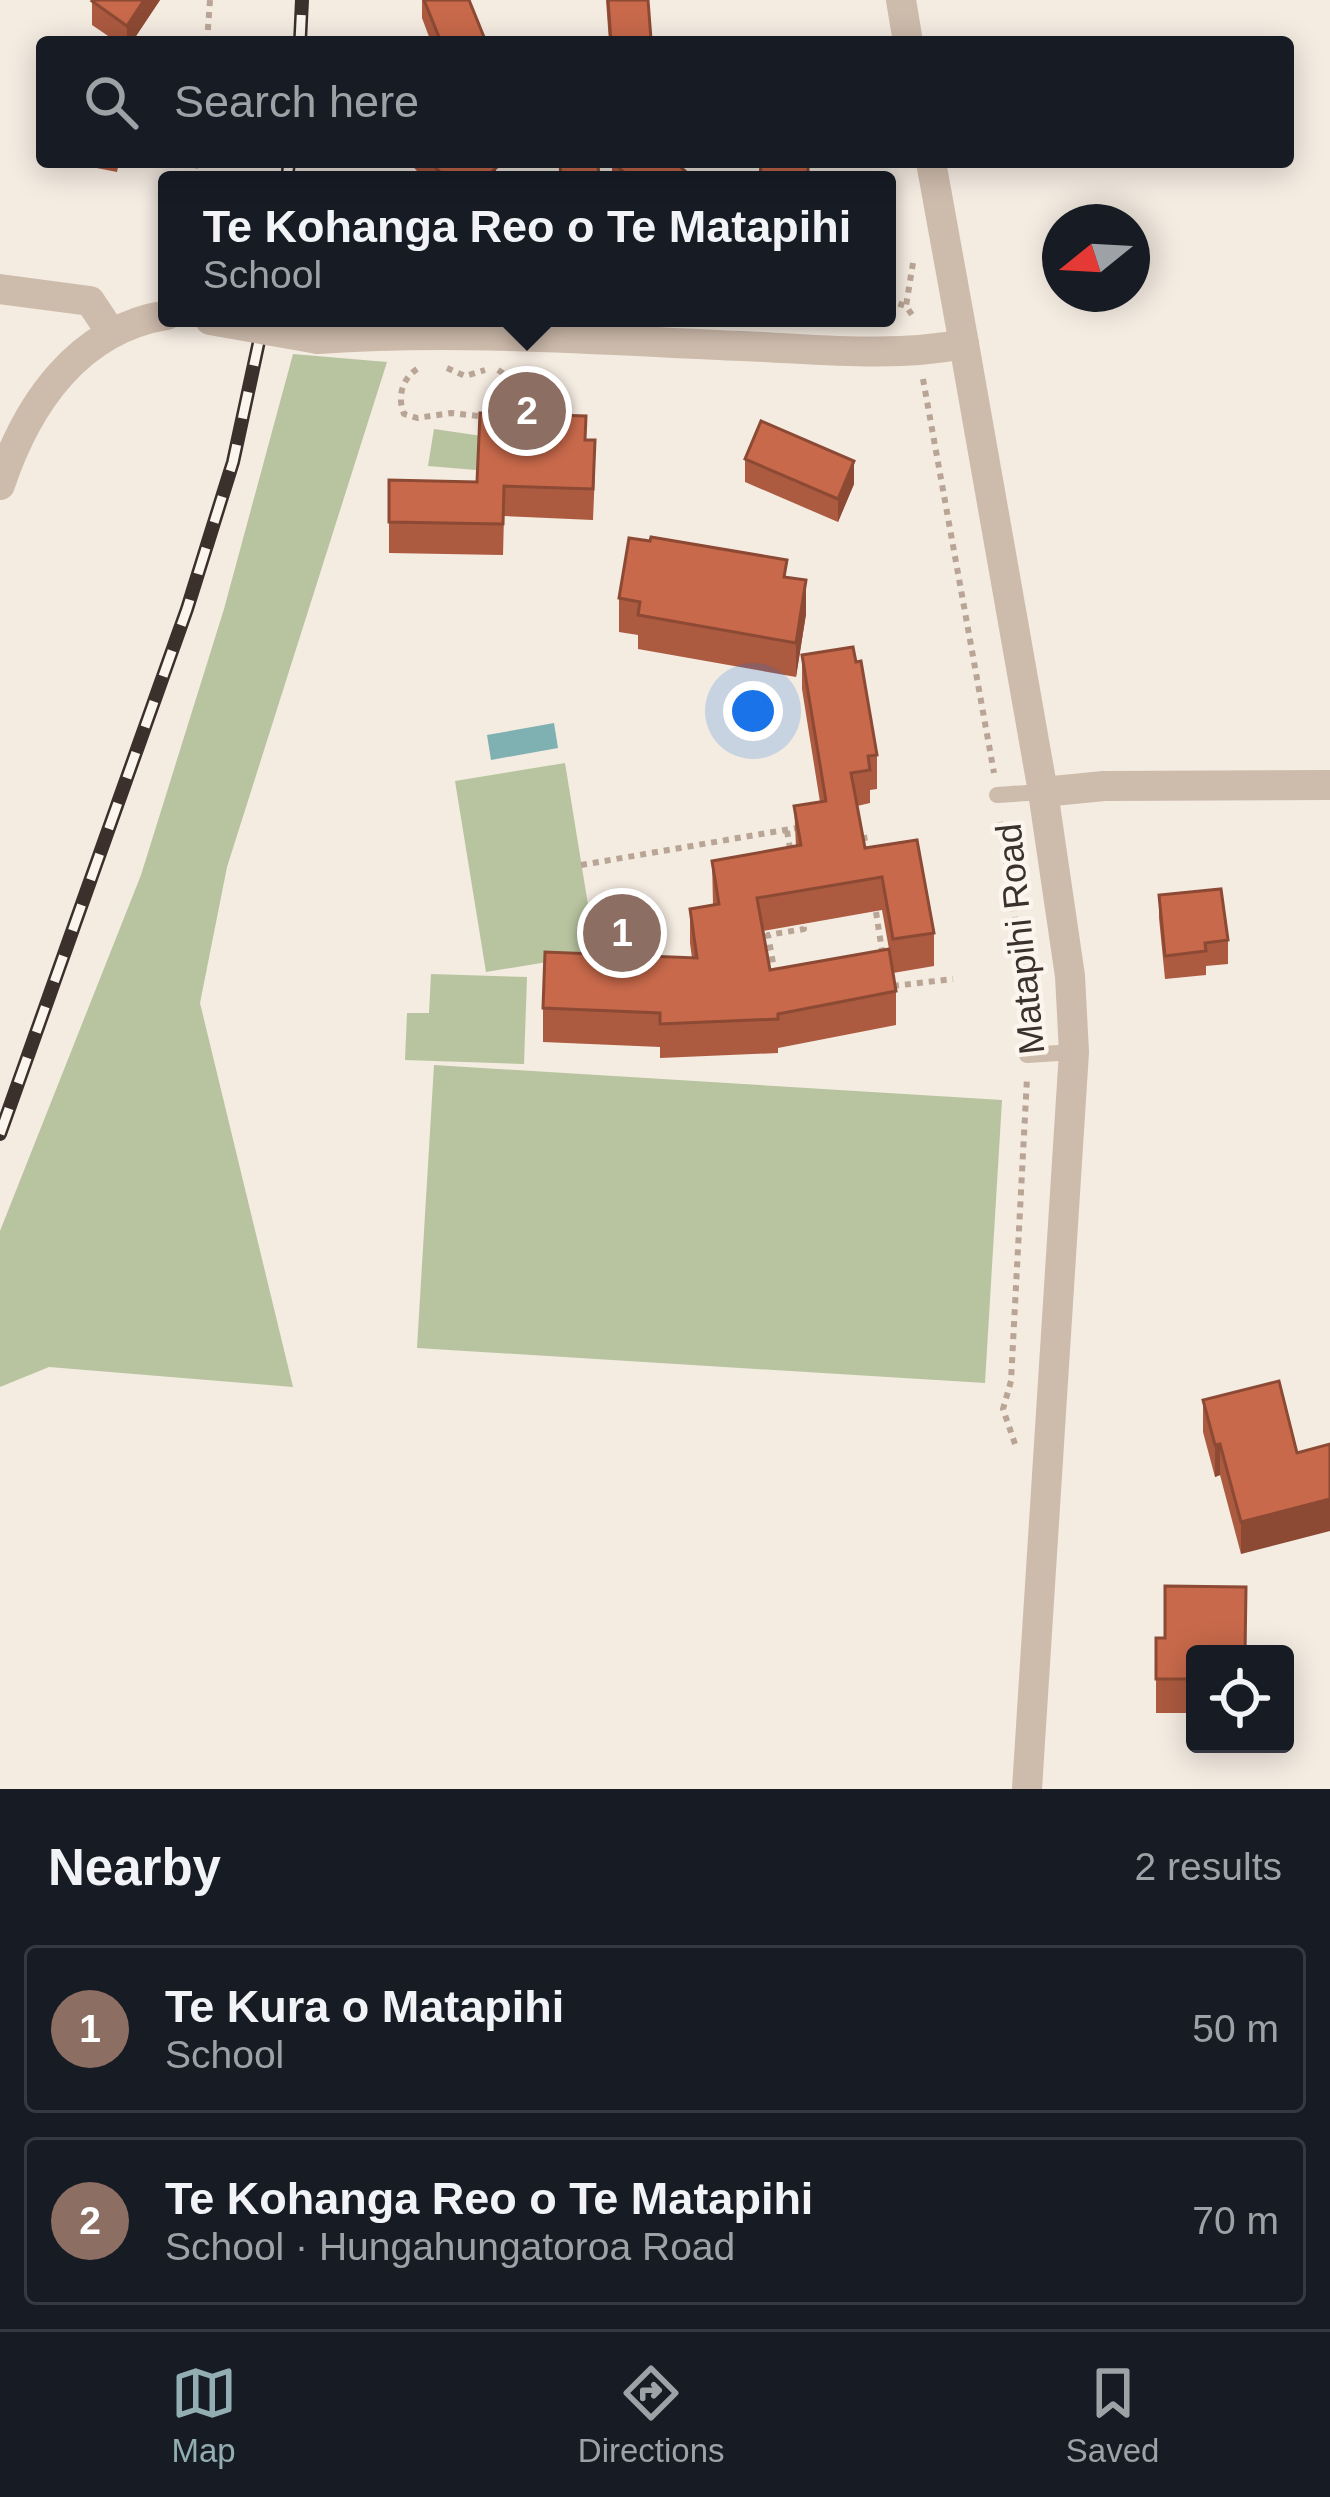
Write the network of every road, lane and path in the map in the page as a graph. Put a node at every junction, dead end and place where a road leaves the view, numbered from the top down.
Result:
1 (210, 0) edge
2 (901, 0) edge
3 (207, 36) edge
4 (907, 36) edge
5 (932, 168) edge
6 (913, 257) dead end
7 (0, 290) edge
8 (896, 303) edge
9 (906, 306) junction
10 (158, 318) edge
11 (249, 327) edge
12 (110, 331) junction
13 (964, 344) junction
14 (918, 351) junction
15 (550, 407) dead end
16 (537, 418) junction
17 (500, 425) edge
18 (527, 426) edge
19 (0, 485) edge
20 (1330, 785) edge
21 (1043, 792) junction
22 (998, 795) junction
23 (805, 826) edge
24 (787, 831) junction
25 (864, 835) edge
26 (867, 858) edge
27 (581, 865) dead end
28 (794, 870) edge
29 (800, 909) edge
30 (876, 912) dead end
31 (953, 979) dead end
32 (776, 981) edge
33 (1074, 1052) junction
34 (1028, 1055) junction
35 (1016, 1460) dead end
36 (1027, 1789) edge

1 - 3 path
2 - 4 street
5 - 13 street, Matapihi Road
6 - 9 path
7 - 12 street
8 - 9 path
9 - 14 path
10 - 12 street
11 - 14 street, bridge
12 - 19 street
13 - 14 street
13 - 21 street, Matapihi Road
14 - 22 path
15 - 16 path
16 - 17 path
16 - 18 path
20 - 21 street
21 - 22 lane
21 - 33 street, Matapihi Road
22 - 34 path
23 - 24 path
24 - 27 path
24 - 28 path
25 - 26 path
29 - 32 path
30 - 31 path
33 - 34 lane
33 - 36 street, Matapihi Road
34 - 35 path

